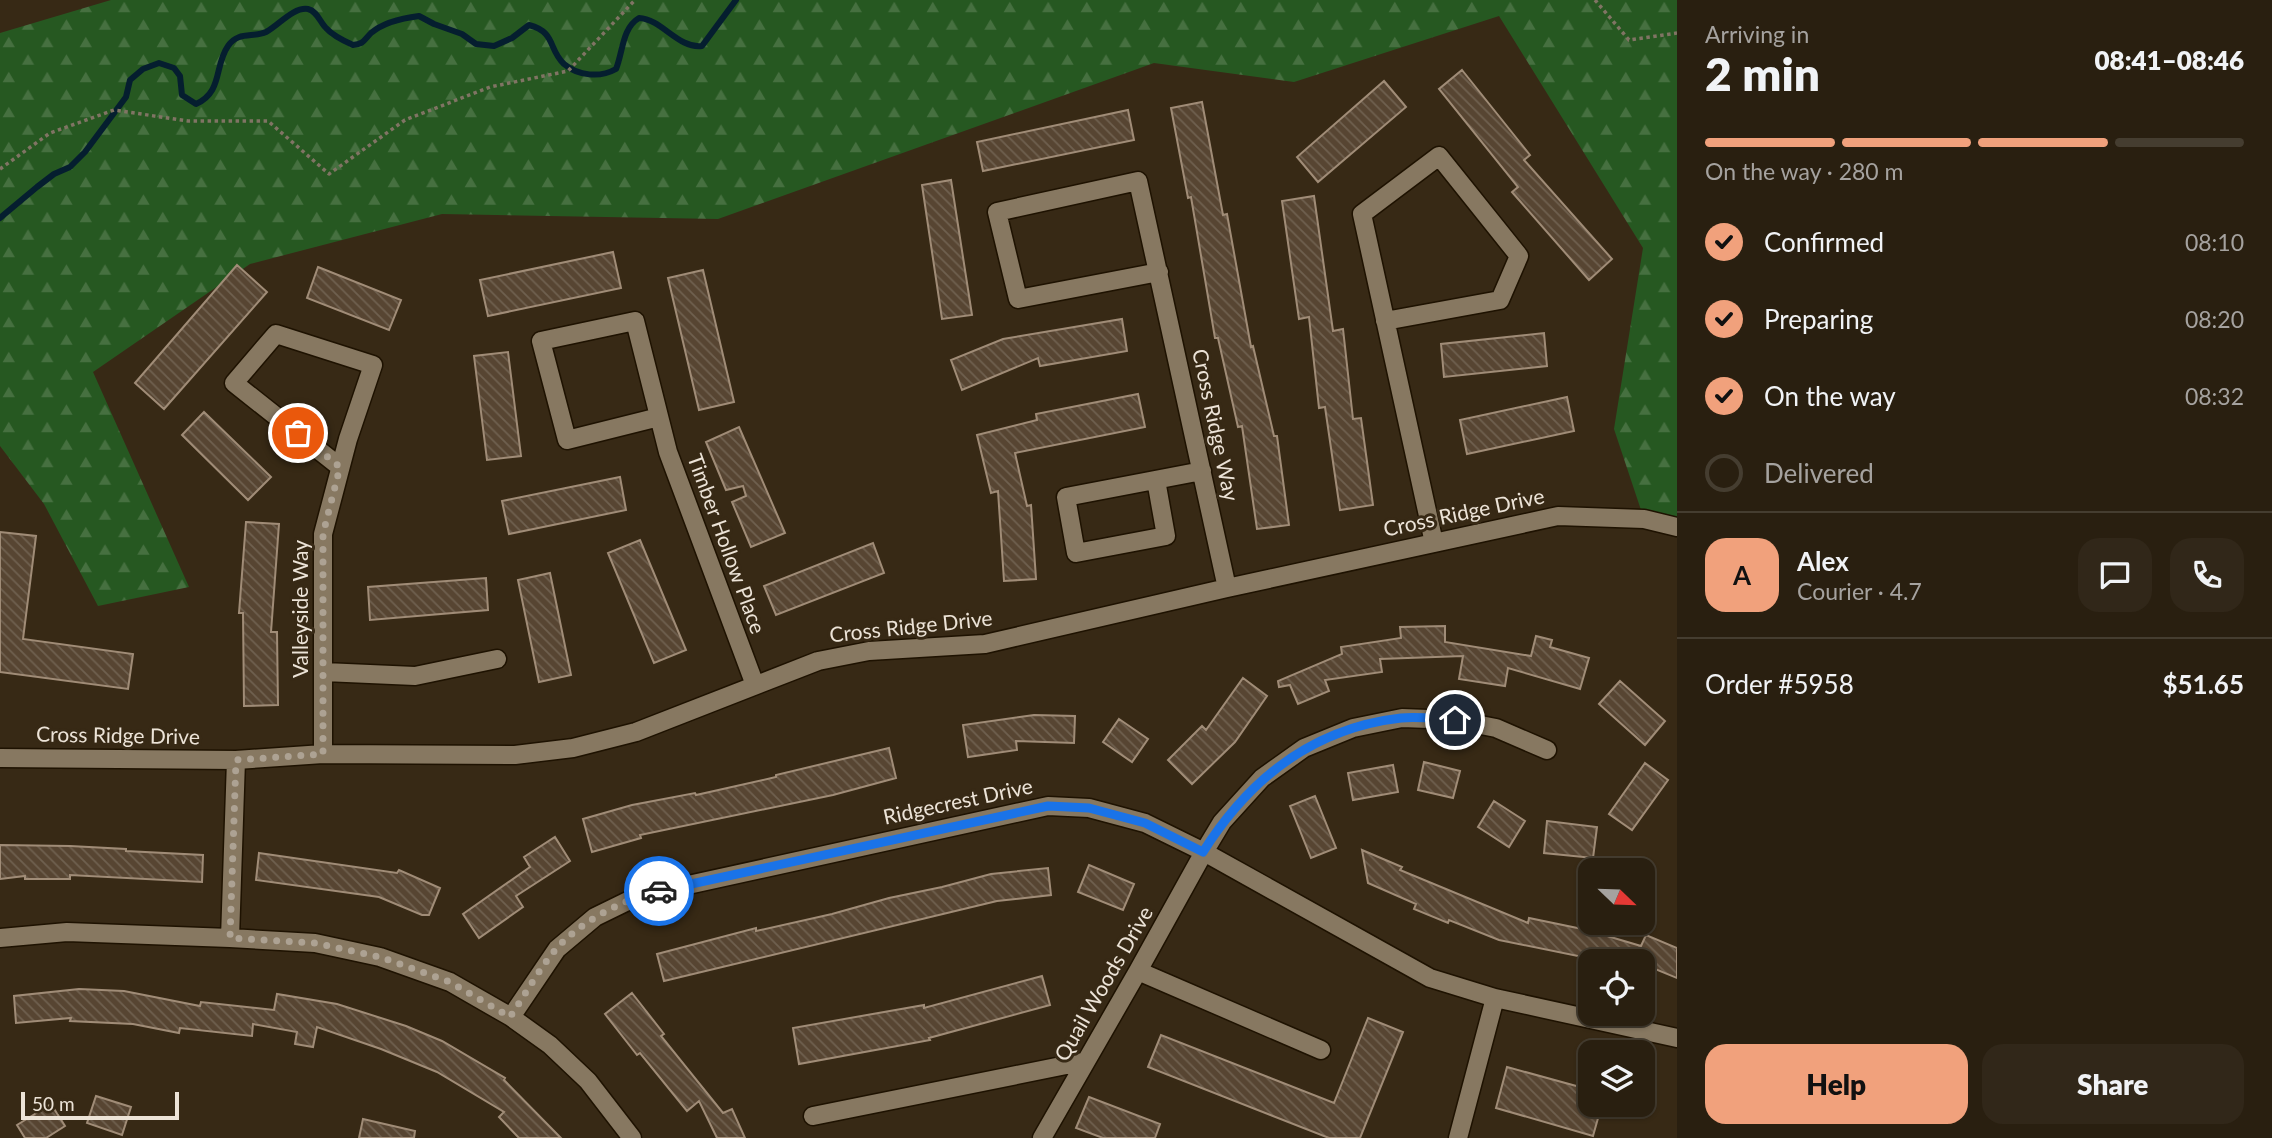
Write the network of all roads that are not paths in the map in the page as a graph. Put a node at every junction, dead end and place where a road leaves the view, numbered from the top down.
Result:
1 (1159, 272) junction
2 (1385, 321) junction
3 (659, 417) junction
4 (340, 467) junction
5 (1202, 471) junction
6 (1156, 480) junction
7 (1677, 527) edge
8 (1434, 543) junction
9 (1227, 588) junction
10 (497, 659) dead end
11 (324, 672) junction
12 (755, 685) junction
13 (1548, 750) dead end
14 (323, 754) junction
15 (0, 758) edge
16 (236, 760) junction
17 (1203, 852) junction
18 (0, 938) edge
19 (230, 938) junction
20 (1138, 971) junction
21 (1495, 998) junction
22 (510, 1017) junction
23 (1677, 1038) edge
24 (1321, 1050) dead end
25 (1086, 1061) junction
26 (813, 1116) dead end
27 (632, 1138) edge
28 (1042, 1138) edge
29 (1458, 1138) edge

1 - 1 street, Cross Ridge Way
1 - 5 street, Cross Ridge Way
2 - 2 street
2 - 8 street
3 - 3 street, Timber Hollow Place
3 - 12 street, Timber Hollow Place
4 - 4 street, Valleyside Way
4 - 11 street, Valleyside Way
5 - 6 street
5 - 9 street, Cross Ridge Way
6 - 6 street
7 - 8 street, Cross Ridge Drive
8 - 9 street, Cross Ridge Drive
9 - 12 street, Cross Ridge Drive
10 - 11 street
11 - 14 street, Valleyside Way
12 - 14 street, Cross Ridge Drive
13 - 17 street, Quail Woods Drive
14 - 16 street, Cross Ridge Drive
15 - 16 street, Cross Ridge Drive
16 - 19 street
17 - 20 street, Quail Woods Drive
17 - 21 street, Ridgecrest Drive
17 - 22 street, Ridgecrest Drive
18 - 19 street
19 - 22 street
20 - 24 street
20 - 25 street, Quail Woods Drive
21 - 23 street, Ridgecrest Drive
21 - 29 street
22 - 27 street
25 - 26 street
25 - 28 street, Quail Woods Drive

